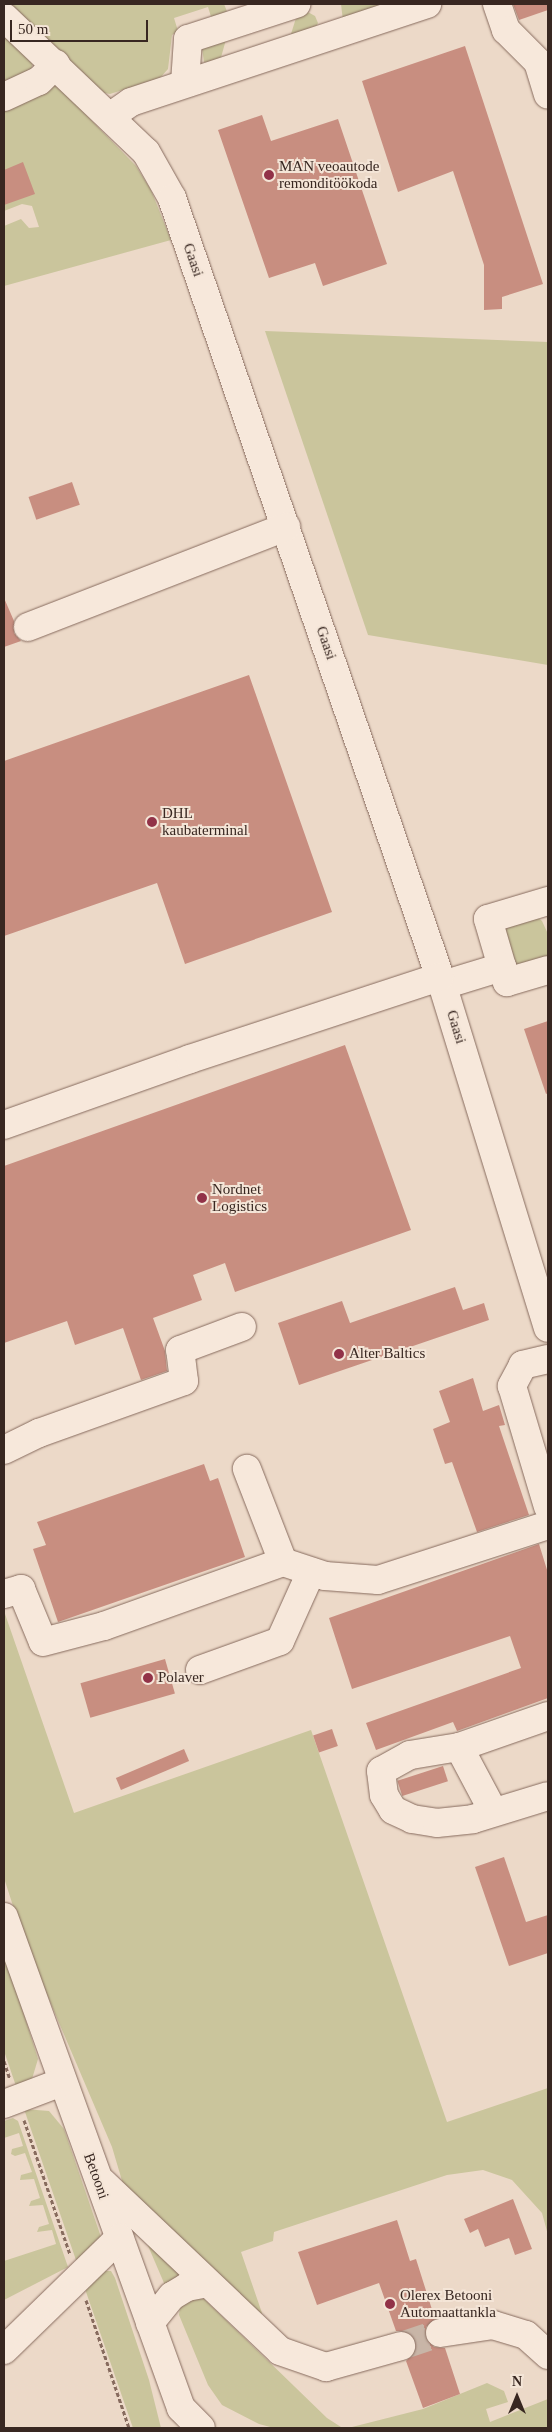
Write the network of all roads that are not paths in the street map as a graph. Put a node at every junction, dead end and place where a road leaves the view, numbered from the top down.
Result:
1 (296, 4) edge
2 (427, 4) edge
3 (497, 4) edge
4 (4, 17) edge
5 (543, 61) edge
6 (56, 64) junction
7 (185, 83) junction
8 (548, 94) edge
9 (4, 97) edge
10 (111, 116) junction
11 (286, 527) junction
12 (28, 627) dead end
13 (548, 901) edge
14 (502, 967) junction
15 (548, 970) edge
16 (442, 981) junction
17 (4, 1125) edge
18 (546, 1322) edge
19 (242, 1327) dead end
20 (548, 1359) edge
21 (4, 1450) edge
22 (248, 1469) dead end
23 (548, 1507) edge
24 (548, 1525) edge
25 (283, 1562) junction
26 (311, 1572) junction
27 (4, 1594) edge
28 (200, 1670) dead end
29 (548, 1716) edge
30 (459, 1747) junction
31 (548, 1796) edge
32 (493, 1811) junction
33 (4, 1917) edge
34 (62, 2082) junction
35 (10, 2102) edge
36 (97, 2178) junction
37 (119, 2238) junction
38 (208, 2283) junction
39 (150, 2323) junction
40 (440, 2333) tunnel mouth
41 (401, 2346) tunnel mouth
42 (4, 2350) edge
43 (548, 2355) edge
44 (201, 2428) edge

1 - 7 street
2 - 7 street
3 - 5 street
4 - 6 street, Gaasi
5 - 8 street
6 - 9 street
6 - 10 street, Gaasi
7 - 10 street
10 - 11 street, Gaasi
11 - 12 street
11 - 16 street, Gaasi
13 - 14 street
14 - 15 street
14 - 16 street
16 - 17 street
16 - 18 street, Gaasi
19 - 21 street
20 - 23 street
22 - 25 street
24 - 26 street
25 - 26 street
25 - 27 street
26 - 28 street
29 - 30 street
30 - 32 street
30 - 32 street
31 - 32 street
33 - 34 street, Betooni
34 - 35 street
34 - 36 street, Betooni
36 - 37 street, Betooni
36 - 38 street
37 - 39 street, Betooni
37 - 42 street
38 - 39 street
38 - 41 street
39 - 44 street, Betooni
40 - 43 street

